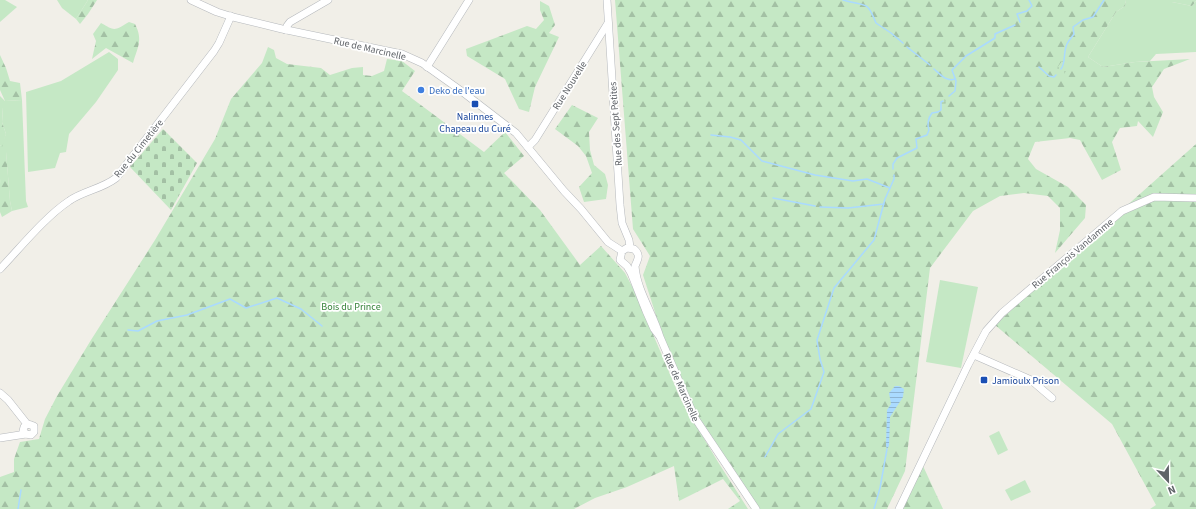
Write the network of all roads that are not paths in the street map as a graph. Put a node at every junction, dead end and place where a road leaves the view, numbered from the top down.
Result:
1 (191, 0) edge
2 (328, 0) edge
3 (469, 0) edge
4 (607, 0) edge
5 (230, 16) junction
6 (608, 23) junction
7 (286, 30) junction
8 (427, 66) junction
9 (528, 147) junction
10 (1196, 198) edge
11 (630, 247) junction
12 (622, 251) junction
13 (635, 264) junction
14 (627, 266) junction
15 (0, 269) edge
16 (660, 337) junction
17 (974, 355) junction
18 (0, 393) edge
19 (1052, 398) dead end
20 (0, 438) edge
21 (756, 509) edge
22 (899, 509) edge

1 - 5 street, Rue de Marcinelle
2 - 7 street
3 - 8 street
4 - 6 street, Rue des Sept Petites
5 - 7 street, Rue de Marcinelle
5 - 15 street, Rue du Cimetière
6 - 9 street, Rue Nouvelle
6 - 11 street, Rue des Sept Petites
7 - 8 street, Rue de Marcinelle
8 - 9 street, Rue de Marcinelle
9 - 12 street, Rue de Marcinelle
10 - 17 street, Rue François Vandamme
11 - 12 street
11 - 13 street, Rue de Marcinelle
12 - 14 street, Rue de Marcinelle
13 - 14 street
13 - 16 street, Rue de Marcinelle
14 - 16 street, Rue de Marcinelle
16 - 21 street, Rue de Marcinelle
17 - 19 street
17 - 22 street, Rue François Vandamme
18 - 20 street

